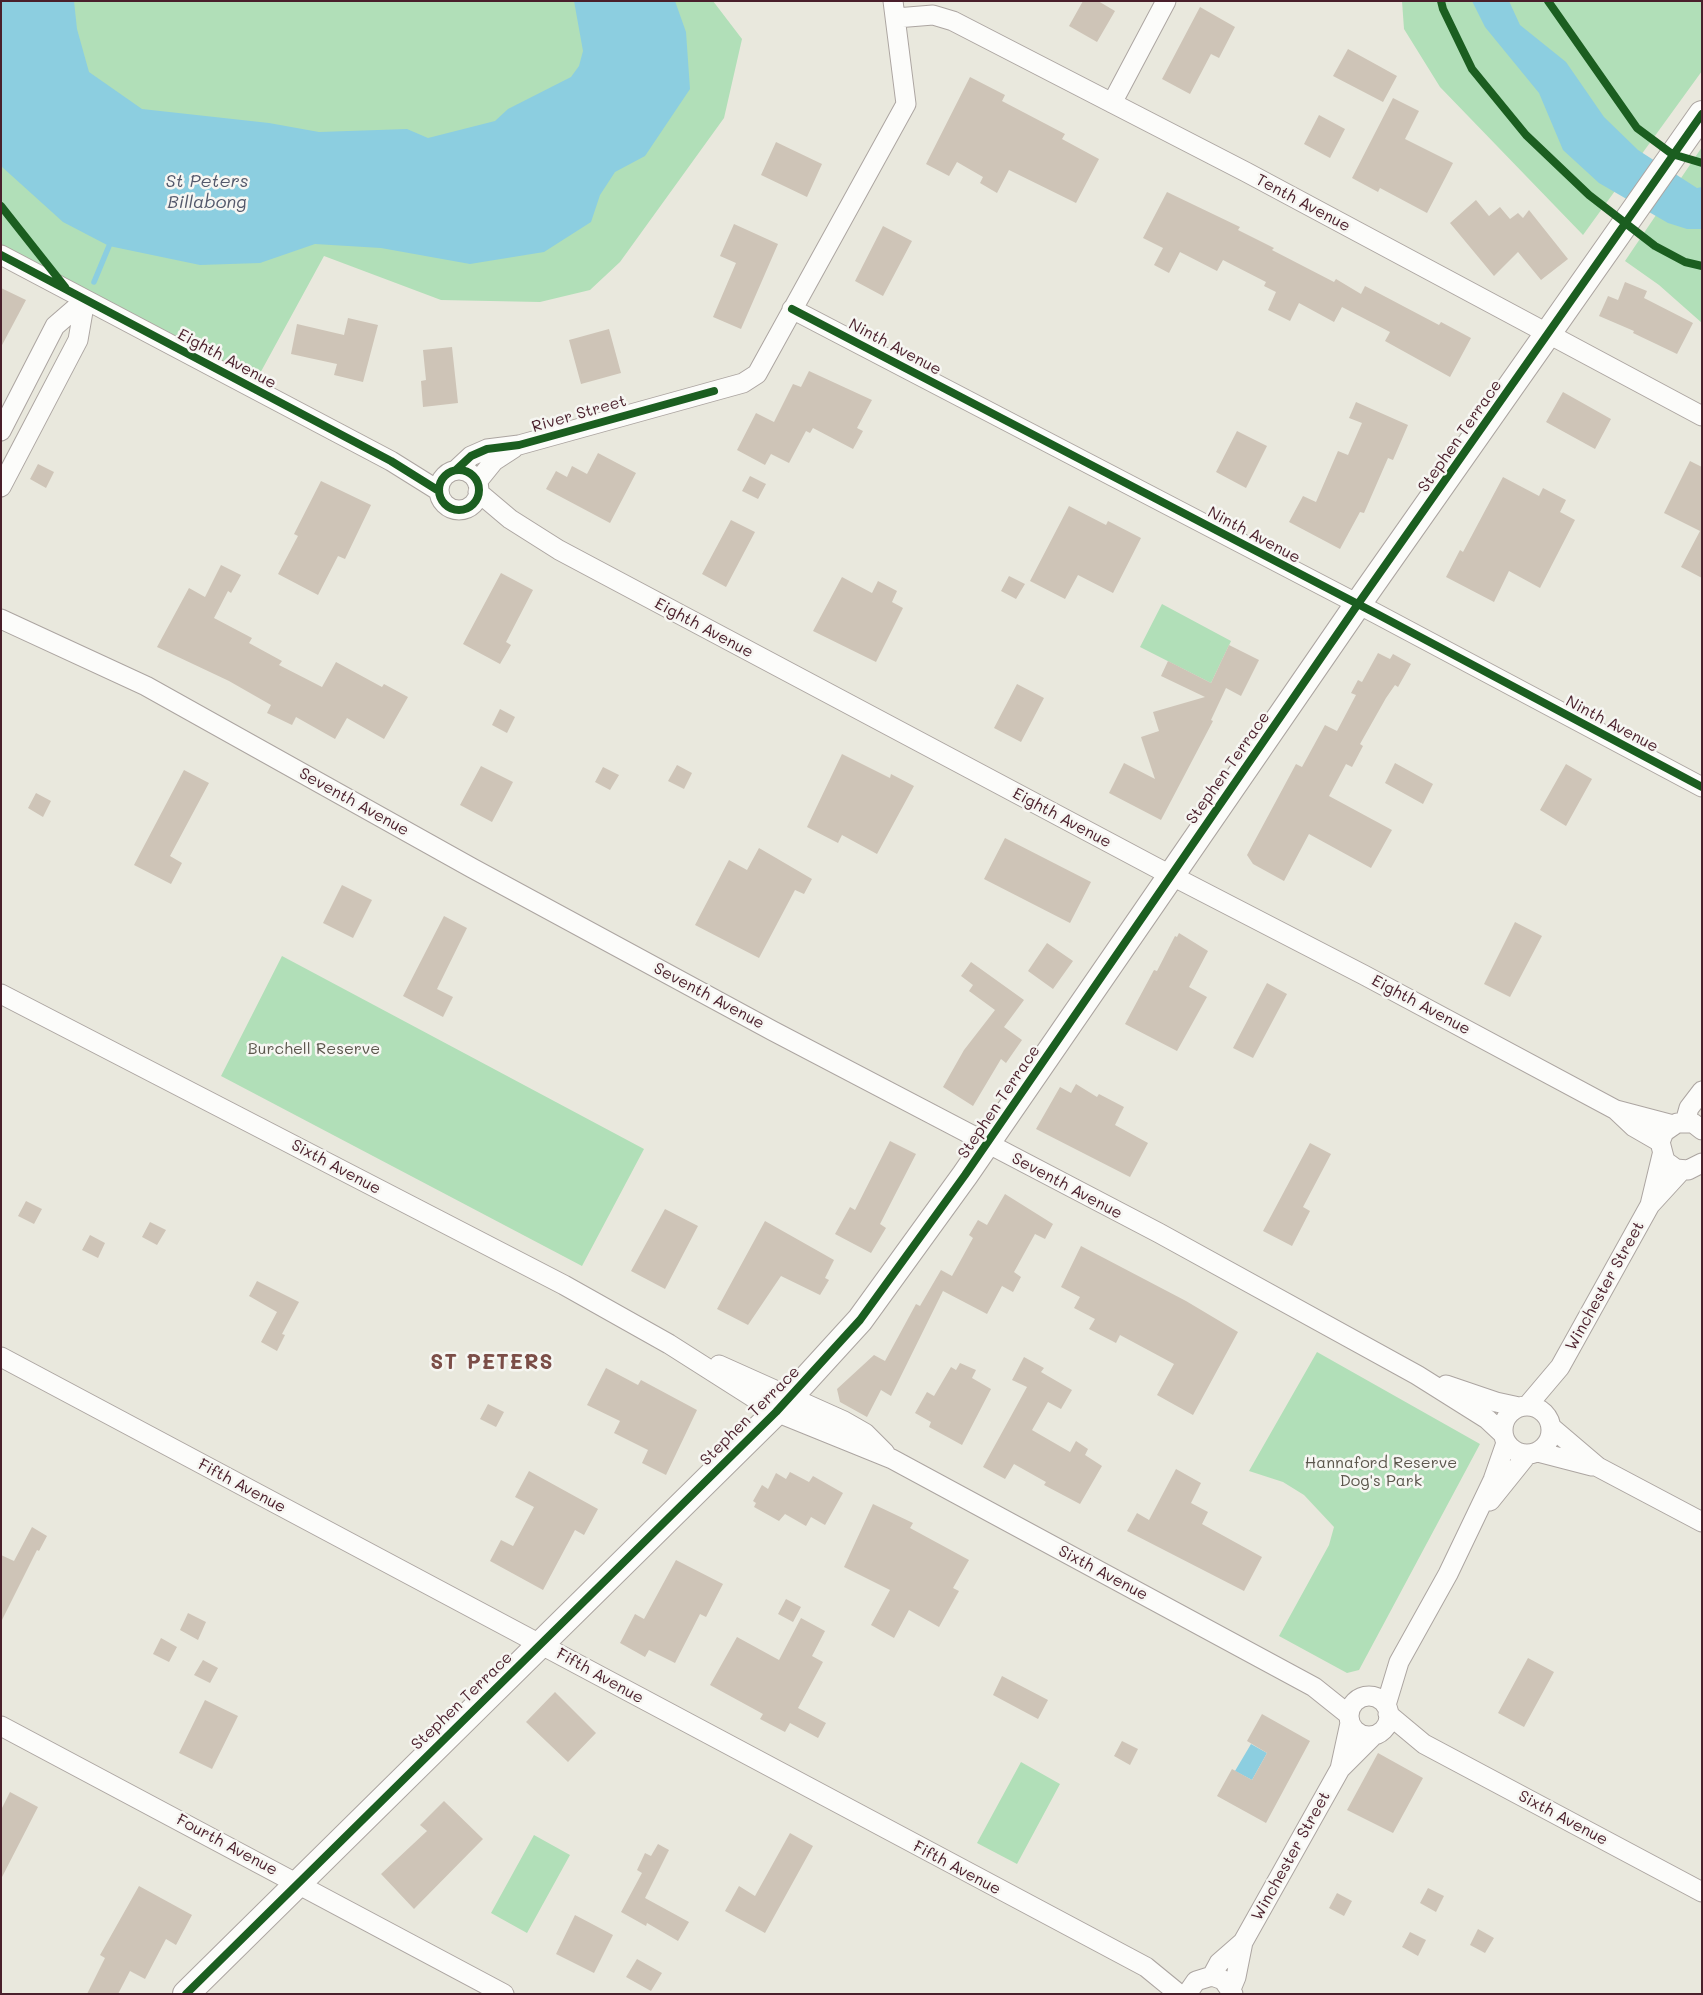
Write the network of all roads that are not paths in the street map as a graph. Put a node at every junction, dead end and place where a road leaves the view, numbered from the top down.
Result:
1 (1166, 1) edge
2 (894, 9) edge
3 (1112, 102) junction
4 (1702, 114) edge
5 (1, 256) edge
6 (85, 300) junction
7 (792, 309) junction
8 (1548, 336) junction
9 (1702, 416) edge
10 (1, 430) edge
11 (519, 445) junction
12 (391, 461) junction
13 (453, 471) junction
14 (1, 487) edge
15 (439, 491) junction
16 (475, 493) junction
17 (1358, 604) junction
18 (1, 619) edge
19 (1702, 787) edge
20 (1171, 876) junction
21 (1, 994) edge
22 (1702, 1091) edge
23 (1616, 1110) junction
24 (1686, 1125) edge
25 (986, 1143) junction
26 (1661, 1149) junction
27 (1696, 1167) edge
28 (1650, 1205) junction
29 (1, 1356) edge
30 (1560, 1368) junction
31 (1417, 1376) junction
32 (783, 1404) junction
33 (1523, 1406) junction
34 (1549, 1422) junction
35 (1504, 1438) junction
36 (1533, 1453) junction
37 (1598, 1467) junction
38 (1473, 1520) junction
39 (1702, 1522) edge
40 (541, 1643) junction
41 (1399, 1662) junction
42 (1314, 1686) junction
43 (1363, 1697) junction
44 (1387, 1710) junction
45 (1349, 1719) junction
46 (1, 1726) edge
47 (1376, 1735) junction
48 (1424, 1744) junction
49 (1340, 1769) junction
50 (299, 1884) junction
51 (1702, 1892) edge
52 (1243, 1942) junction
53 (1146, 1968) junction
54 (1198, 1984) edge
55 (1232, 1991) edge
56 (186, 1994) edge
57 (504, 1994) edge
58 (1179, 1994) edge

1 - 3 street
2 - 3 street, Tenth Avenue
2 - 7 street, River Street
3 - 8 street, Tenth Avenue
4 - 8 main road, Stephen Terrace
5 - 6 street, Eighth Avenue
6 - 10 street
6 - 12 street, Eighth Avenue
6 - 14 street
7 - 11 street, River Street
7 - 17 street, Ninth Avenue
8 - 9 street, Tenth Avenue
8 - 17 main road, Stephen Terrace
11 - 13 street, River Street
11 - 16 street, River Street
12 - 13 street, Eighth Avenue
12 - 15 street, Eighth Avenue
13 - 15 street
13 - 16 street
15 - 16 street
16 - 20 street, Eighth Avenue
17 - 19 street, Ninth Avenue
17 - 20 main road, Stephen Terrace
18 - 25 street, Seventh Avenue
20 - 23 street, Eighth Avenue
20 - 25 main road, Stephen Terrace
21 - 32 street, Sixth Avenue
22 - 24 street
23 - 24 street, Eighth Avenue
23 - 26 street, Eighth Avenue
24 - 26 street
25 - 31 street, Seventh Avenue
25 - 32 main road, Stephen Terrace
26 - 27 street, Eighth Avenue
26 - 28 street, Winchester Street
27 - 28 street, Winchester Street
28 - 30 street, Winchester Street
29 - 40 street, Fifth Avenue
30 - 33 street, Winchester Street
30 - 34 street, Winchester Street
31 - 33 street, Seventh Avenue
31 - 35 street, Seventh Avenue
32 - 40 main road, Stephen Terrace
32 - 42 street, Sixth Avenue
33 - 34 street
33 - 35 street
34 - 36 street
34 - 37 street
35 - 36 street
35 - 38 street
36 - 37 street
36 - 38 street
37 - 39 street
38 - 41 street
40 - 50 main road, Stephen Terrace
40 - 53 street, Fifth Avenue
41 - 43 street
41 - 44 street
42 - 43 street, Sixth Avenue
42 - 45 street, Sixth Avenue
43 - 44 street
43 - 45 street
44 - 47 street
44 - 48 street, Sixth Avenue
45 - 47 street
45 - 49 street, Winchester Street
46 - 50 street, Fourth Avenue
47 - 48 street, Sixth Avenue
47 - 49 street, Winchester Street
48 - 51 street, Sixth Avenue
49 - 52 street, Winchester Street
50 - 56 main road, Stephen Terrace
50 - 57 street, Fourth Avenue
52 - 54 street, Winchester Street
52 - 55 street, Winchester Street
53 - 54 street, Fifth Avenue
53 - 58 street, Fifth Avenue
54 - 55 street, Fifth Avenue

